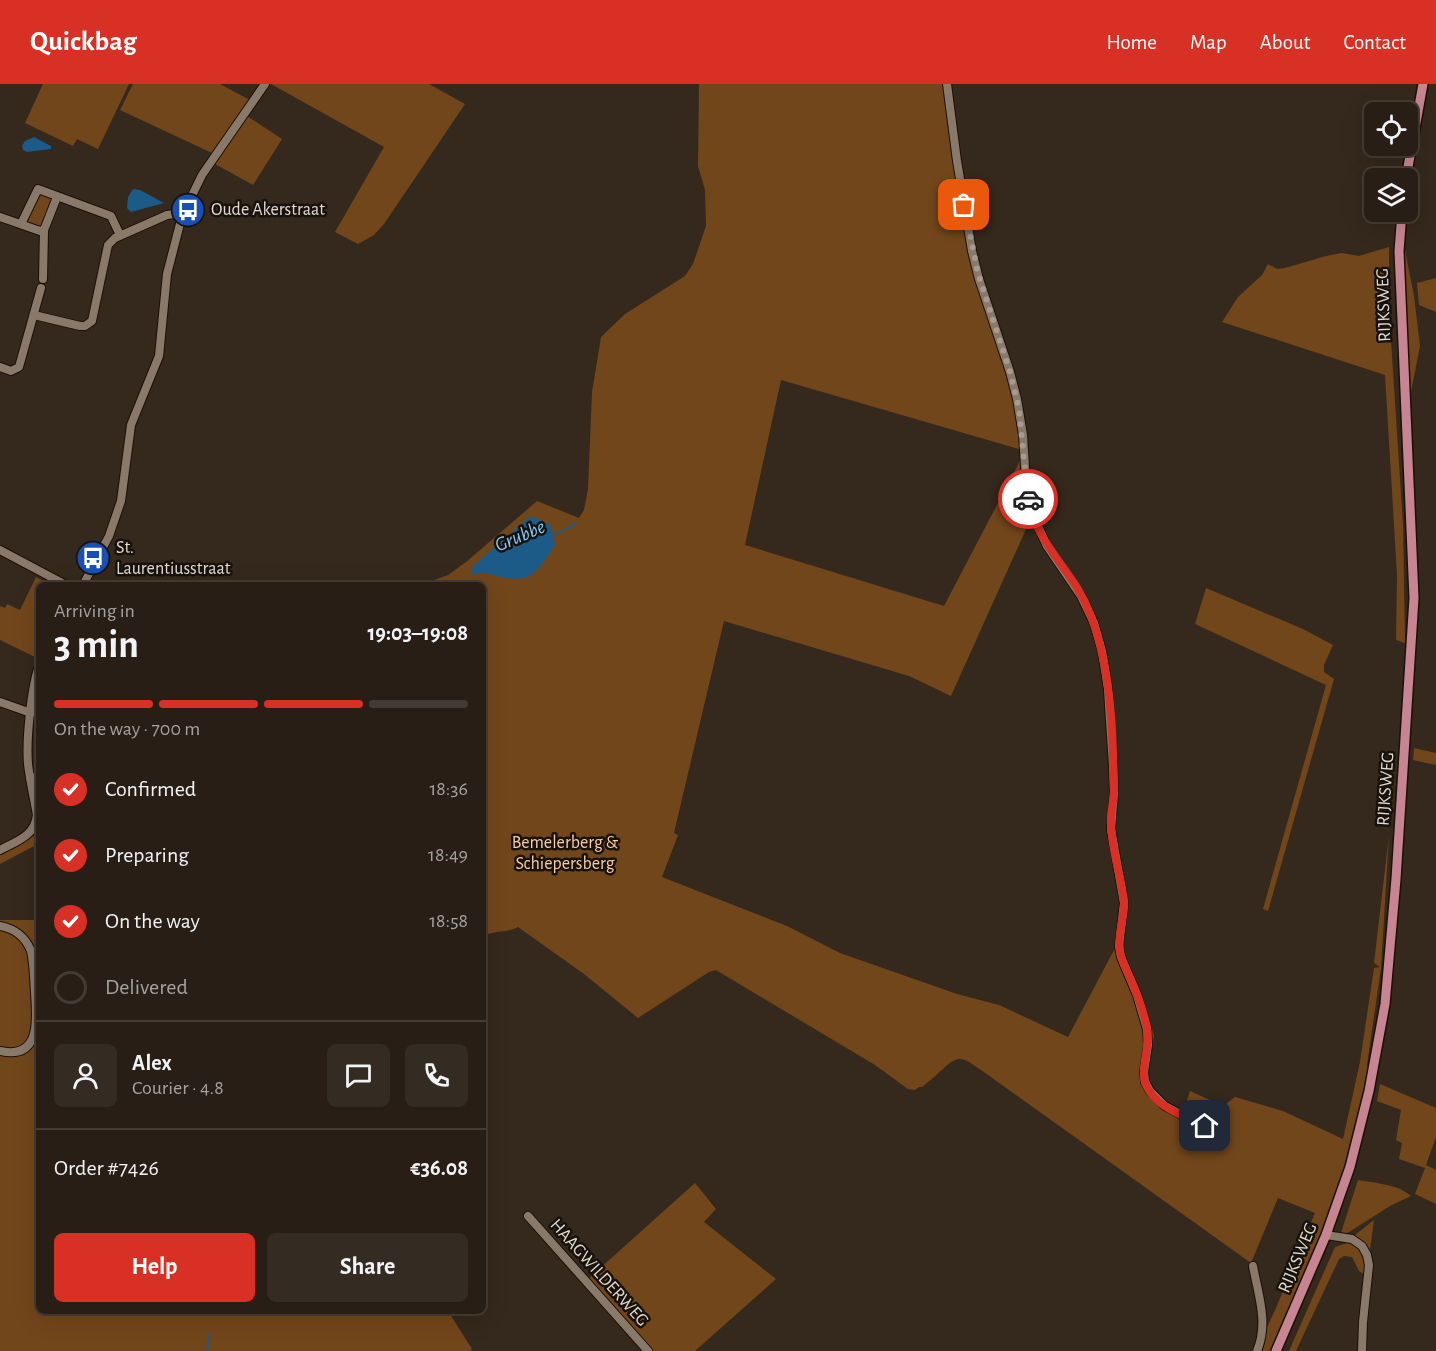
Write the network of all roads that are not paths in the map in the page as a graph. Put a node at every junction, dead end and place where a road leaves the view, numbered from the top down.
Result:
1 (265, 84) edge
2 (947, 84) edge
3 (1423, 84) edge
4 (1408, 168) edge
5 (57, 197) junction
6 (182, 216) junction
7 (0, 217) edge
8 (1401, 222) edge
9 (21, 224) junction
10 (44, 230) junction
11 (120, 235) junction
12 (43, 279) dead end
13 (41, 288) dead end
14 (34, 315) junction
15 (0, 367) edge
16 (0, 550) edge
17 (61, 582) edge
18 (86, 582) edge
19 (36, 678) edge
20 (0, 702) edge
21 (31, 713) junction
22 (30, 777) junction
23 (36, 778) edge
24 (36, 810) edge
25 (36, 822) edge
26 (0, 850) edge
27 (0, 926) edge
28 (36, 1009) edge
29 (36, 1026) edge
30 (0, 1052) edge
31 (1209, 1129) dead end
32 (528, 1216) dead end
33 (1326, 1235) junction
34 (1253, 1266) dead end
35 (648, 1351) edge
36 (1257, 1351) edge
37 (1276, 1351) edge
38 (1362, 1351) edge

1 - 6 street
2 - 31 street
3 - 4 main road
5 - 9 street
5 - 10 street
5 - 11 street
6 - 11 street
6 - 18 street
7 - 9 street
8 - 33 main road, RIJKSWEG
9 - 10 street
10 - 12 street
11 - 14 street
13 - 14 street
14 - 15 street
16 - 17 street
19 - 21 street
20 - 21 street
21 - 22 street
22 - 23 street
22 - 24 street
25 - 26 street
27 - 28 street
29 - 30 street
32 - 35 street, HAAGWILDERWEG
33 - 37 main road, RIJKSWEG
33 - 38 street
34 - 36 street

